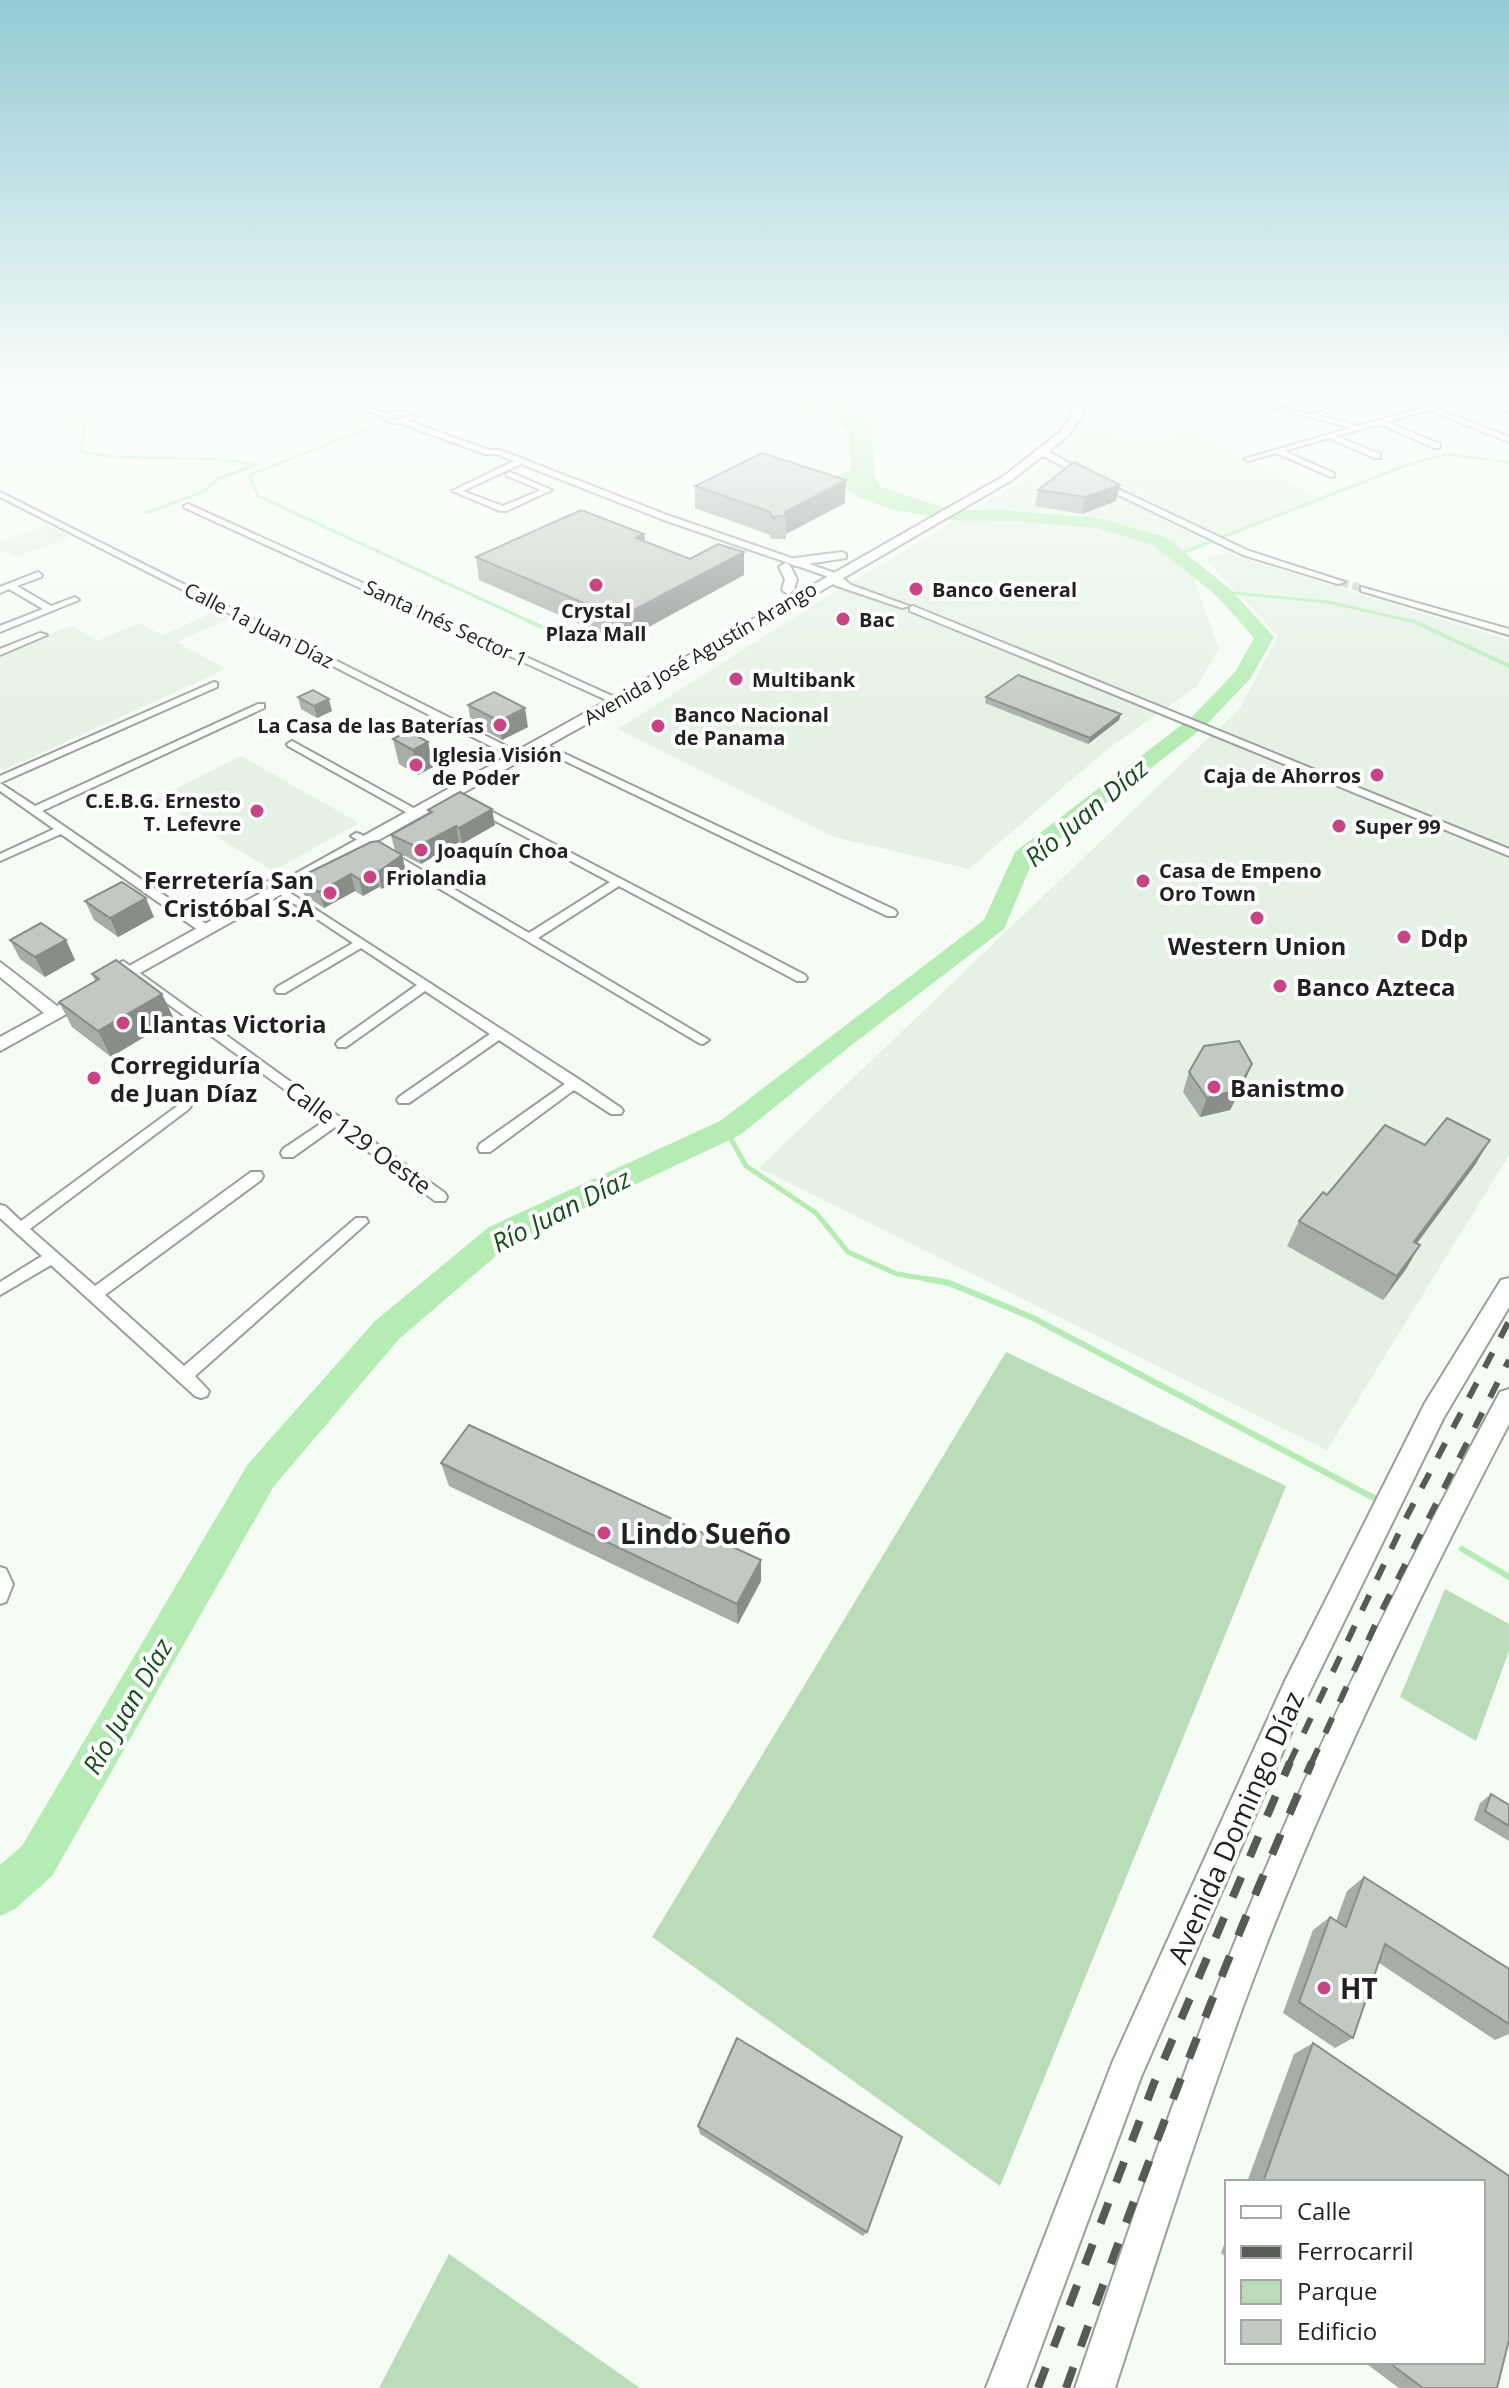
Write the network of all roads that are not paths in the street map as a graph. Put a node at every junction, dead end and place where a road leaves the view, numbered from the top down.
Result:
1 (33, 510) edge
2 (198, 510) edge
3 (647, 510) edge
4 (950, 510) edge
5 (1158, 510) edge
6 (790, 565) junction
7 (38, 575) dead end
8 (823, 576) junction
9 (1341, 582) tunnel mouth
10 (10, 586) junction
11 (1364, 589) tunnel mouth
12 (0, 590) edge
13 (788, 590) junction
14 (75, 600) dead end
15 (51, 610) junction
16 (0, 629) edge
17 (1509, 632) edge
18 (43, 635) dead end
19 (0, 652) edge
20 (214, 685) dead end
21 (612, 699) junction
22 (261, 706) dead end
23 (292, 744) dead end
24 (540, 745) junction
25 (514, 754) junction
26 (0, 783) edge
27 (446, 791) junction
28 (35, 810) junction
29 (411, 811) junction
30 (62, 829) junction
31 (361, 838) junction
32 (1509, 853) edge
33 (0, 858) edge
34 (618, 882) junction
35 (275, 886) junction
36 (891, 913) dead end
37 (201, 926) junction
38 (529, 938) junction
39 (361, 943) junction
40 (0, 968) edge
41 (128, 968) junction
42 (801, 978) dead end
43 (425, 985) junction
44 (281, 990) dead end
45 (51, 1010) junction
46 (0, 1032) edge
47 (499, 1034) junction
48 (703, 1040) dead end
49 (342, 1044) dead end
50 (0, 1045) edge
51 (575, 1083) junction
52 (404, 1100) dead end
53 (184, 1106) dead end
54 (616, 1111) dead end
55 (336, 1120) junction
56 (485, 1148) dead end
57 (288, 1153) dead end
58 (256, 1176) dead end
59 (440, 1197) dead end
60 (0, 1210) edge
61 (361, 1222) dead end
62 (20, 1229) junction
63 (52, 1257) junction
64 (1509, 1287) edge
65 (0, 1289) edge
66 (94, 1295) junction
67 (184, 1376) junction
68 (201, 1391) dead end
69 (1509, 1400) edge
70 (0, 1575) edge
71 (0, 1596) edge
72 (1006, 2388) edge
73 (1095, 2388) edge

1 - 25 street, Calle 1a Juan Díaz
2 - 21 street, Santa Inés Sector 1
3 - 6 street
4 - 8 main road, Avenida José Agustín Arango
5 - 9 street
6 - 8 street
6 - 8 main road, Avenida José Agustín Arango
6 - 13 main road
7 - 10 street
8 - 13 main road, Avenida José Agustín Arango
8 - 21 main road, Avenida José Agustín Arango
8 - 32 street
10 - 12 street
10 - 15 street
11 - 17 street
13 - 21 main road, Avenida José Agustín Arango
14 - 15 street
15 - 16 street
18 - 19 street
20 - 26 street
21 - 24 main road, Avenida José Agustín Arango
21 - 25 main road, Avenida José Agustín Arango
22 - 28 street
23 - 29 street
24 - 25 main road, Avenida José Agustín Arango
24 - 36 street
25 - 27 main road, Avenida José Agustín Arango
26 - 28 street
27 - 29 main road, Avenida José Agustín Arango
27 - 34 street
28 - 30 street
29 - 31 main road, Avenida José Agustín Arango
30 - 33 street
30 - 37 street
31 - 35 main road, Avenida José Agustín Arango
31 - 38 street
34 - 38 street
34 - 42 street
35 - 37 main road, Avenida José Agustín Arango
35 - 39 street
37 - 41 main road, Avenida José Agustín Arango
38 - 48 street
39 - 43 street
39 - 44 street
40 - 45 main road
41 - 45 main road, Avenida José Agustín Arango
41 - 55 street, Calle 129 Oeste
43 - 47 street
43 - 49 street
45 - 46 main road, Avenida José Agustín Arango
45 - 50 main road, Avenida José Agustín Arango
47 - 51 street
47 - 52 street
51 - 54 street
51 - 56 street
53 - 62 street
55 - 57 street
55 - 59 street, Calle 129 Oeste
58 - 66 street
60 - 62 street
61 - 67 street
62 - 63 street
63 - 65 street
63 - 66 street
64 - 72 main road, Avenida Domingo Díaz
66 - 67 street
67 - 68 street
69 - 73 main road
70 - 71 street

